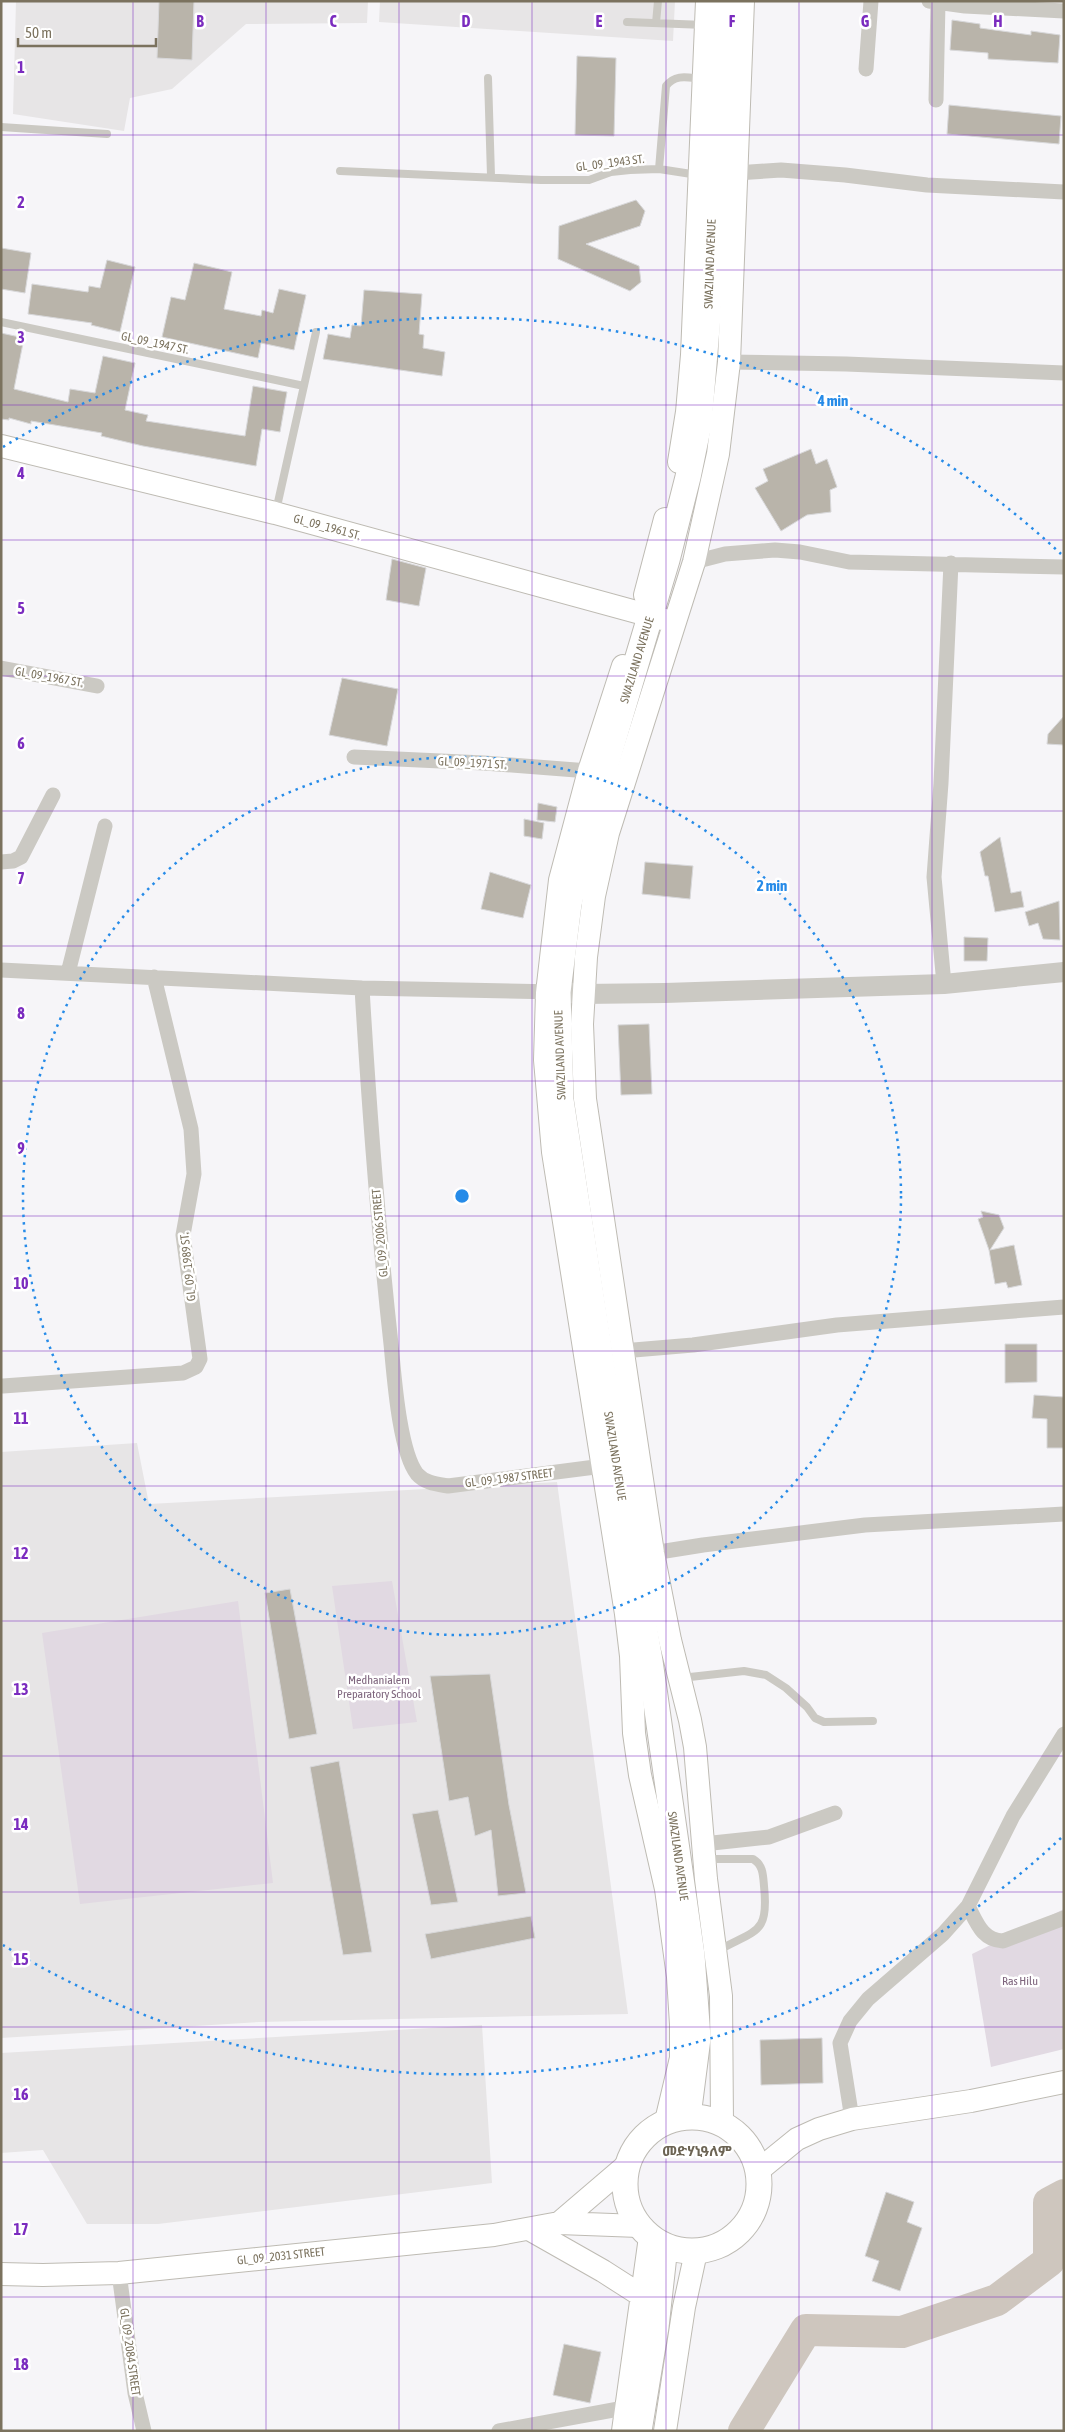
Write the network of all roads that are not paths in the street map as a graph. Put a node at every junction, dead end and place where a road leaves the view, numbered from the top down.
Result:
1 (658, 1) edge
2 (708, 1) edge
3 (721, 1) edge
4 (731, 1) edge
5 (743, 1) edge
6 (872, 1) edge
7 (933, 2) edge
8 (966, 4) edge
9 (1064, 11) edge
10 (627, 22) dead end
11 (656, 23) junction
12 (707, 25) junction
13 (866, 68) dead end
14 (488, 78) dead end
15 (705, 79) junction
16 (936, 100) dead end
17 (1, 127) edge
18 (107, 134) dead end
19 (659, 169) junction
20 (340, 171) dead end
21 (736, 173) junction
22 (700, 175) junction
23 (492, 176) junction
24 (1064, 192) edge
25 (1, 322) edge
26 (316, 332) dead end
27 (729, 362) junction
28 (1064, 373) edge
29 (304, 386) junction
30 (1, 446) edge
31 (276, 513) junction
32 (694, 562) junction
33 (952, 563) junction
34 (1064, 567) edge
35 (657, 618) junction
36 (1, 668) edge
37 (96, 686) dead end
38 (354, 757) dead end
39 (589, 771) junction
40 (53, 795) dead end
41 (106, 826) dead end
42 (1, 862) edge
43 (1, 970) edge
44 (1064, 972) edge
45 (68, 973) junction
46 (154, 977) junction
47 (944, 984) junction
48 (362, 988) junction
49 (565, 993) junction
50 (1064, 1306) edge
51 (622, 1351) junction
52 (3, 1386) dead end
53 (603, 1466) junction
54 (417, 1474) joint
55 (1064, 1514) edge
56 (654, 1554) junction
57 (680, 1678) junction
58 (873, 1721) dead end
59 (1064, 1734) edge
60 (835, 1813) dead end
61 (703, 1852) junction
62 (968, 1906) junction
63 (1064, 1918) edge
64 (716, 1952) junction
65 (1064, 2082) edge
66 (852, 2119) junction
67 (695, 2120) junction
68 (628, 2164) junction
69 (759, 2170) junction
70 (559, 2223) junction
71 (529, 2229) junction
72 (665, 2242) junction
73 (119, 2273) junction
74 (1, 2274) edge
75 (642, 2296) junction
76 (624, 2408) junction
77 (144, 2431) edge
78 (499, 2431) edge
79 (623, 2431) edge
80 (639, 2431) edge
81 (648, 2431) edge
82 (665, 2431) edge

1 - 11 lane
2 - 12 main road
3 - 35 main road, SWAZILAND AVENUE
4 - 35 main road, SWAZILAND AVENUE
5 - 21 main road
6 - 13 street
7 - 8 street
7 - 16 street
8 - 9 street
10 - 11 lane
11 - 12 lane
12 - 15 main road
14 - 23 lane
15 - 19 lane
15 - 22 main road
17 - 18 lane
19 - 22 lane, GL_09_1943 ST.
19 - 23 lane, GL_09_1943 ST.
20 - 23 lane, GL_09_1943 ST.
21 - 24 street
21 - 27 main road
22 - 35 main road
25 - 29 lane, GL_09_1947 ST.
26 - 29 lane
27 - 28 street
27 - 32 main road
29 - 31 lane
30 - 31 main road, GL_09_1961 ST.
31 - 35 main road, GL_09_1961 ST.
32 - 33 street
32 - 35 main road
33 - 34 street
33 - 47 street
35 - 39 main road
35 - 49 main road, SWAZILAND AVENUE
36 - 37 street, GL_09_1967 ST.
38 - 39 street, GL_09_1971 ST.
39 - 49 main road
40 - 42 street
41 - 45 street
43 - 45 street
44 - 47 street
45 - 46 street
46 - 48 street
46 - 52 street, GL_09_1989 ST.
47 - 49 street
48 - 49 street
48 - 54 street, GL_09_2006 STREET
49 - 51 main road
49 - 53 main road
49 - 67 main road, SWAZILAND AVENUE
50 - 51 street
51 - 56 main road
53 - 54 street, GL_09_1987 STREET
53 - 67 main road
55 - 56 street
56 - 57 main road
57 - 58 lane
57 - 61 main road
59 - 62 street
60 - 61 street
61 - 64 main road
61 - 64 lane
62 - 63 street
62 - 66 street
64 - 67 main road
65 - 66 main road
66 - 69 main road
67 - 68 main road
67 - 69 main road
68 - 70 main road, GL_09_2031 STREET
68 - 72 main road
69 - 72 main road
70 - 71 main road, GL_09_2031 STREET
70 - 72 main road, GL_09_2031 STREET
71 - 73 main road, GL_09_2031 STREET
71 - 75 main road
72 - 75 main road
72 - 80 main road
72 - 81 main road
72 - 82 main road
73 - 74 main road, GL_09_2031 STREET
73 - 77 street, GL_09_2084 STREET
75 - 76 main road
76 - 78 street
76 - 79 main road

